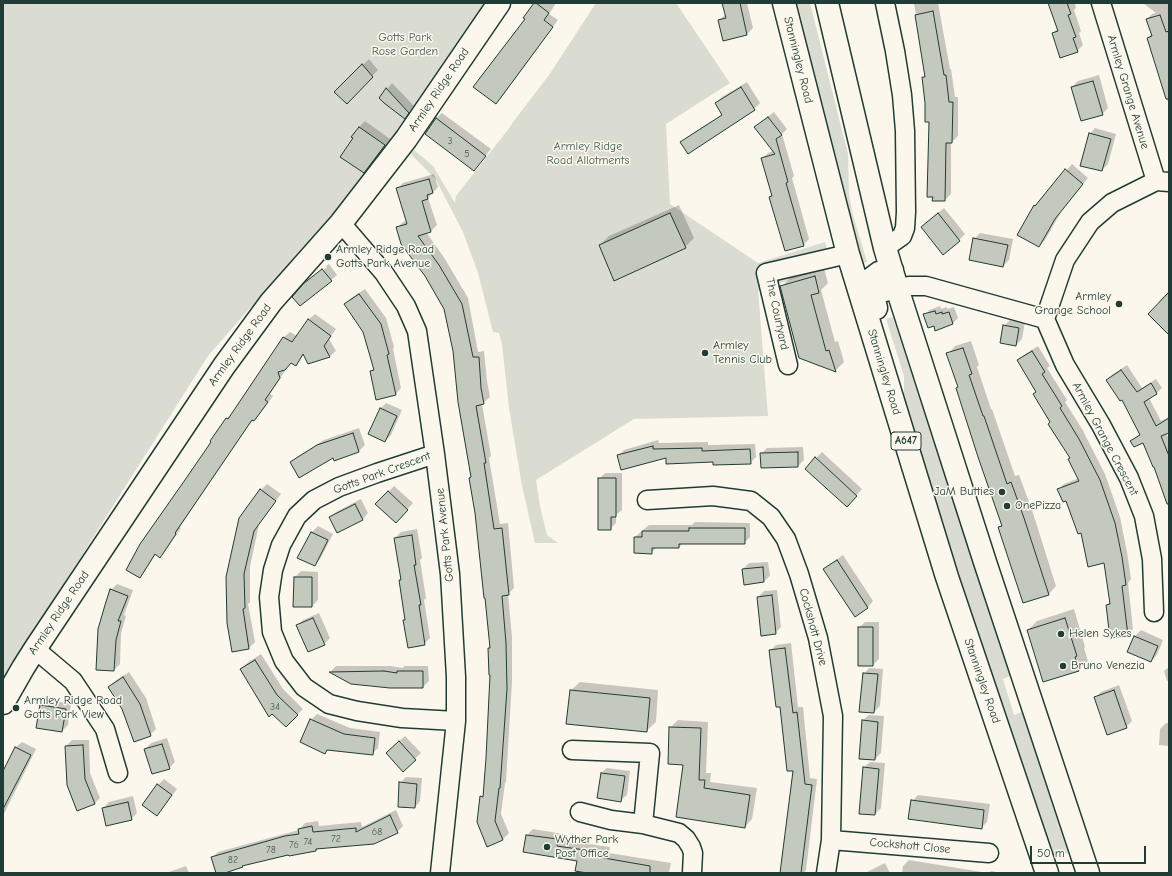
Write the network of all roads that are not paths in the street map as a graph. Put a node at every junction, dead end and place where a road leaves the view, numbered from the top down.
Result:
1 (499, 3) edge
2 (784, 3) edge
3 (827, 3) edge
4 (885, 3) edge
5 (1101, 3) edge
6 (1162, 181) edge
7 (870, 186) junction
8 (341, 223) junction
9 (885, 248) junction
10 (848, 254) junction
11 (882, 290) junction
12 (1045, 319) junction
13 (788, 365) dead end
14 (435, 454) junction
15 (647, 500) dead end
16 (1154, 612) dead end
17 (35, 649) junction
18 (3, 703) edge
19 (456, 721) junction
20 (572, 750) dead end
21 (118, 773) dead end
22 (580, 812) dead end
23 (643, 824) junction
24 (831, 840) junction
25 (989, 853) dead end
26 (440, 873) edge
27 (692, 873) edge
28 (826, 873) edge
29 (1047, 873) edge
30 (1088, 873) edge

1 - 8 main road, Armley Ridge Road
2 - 10 main road, Stanningley Road / A647
3 - 7 main road, Stanningley Road / A647
4 - 9 street
5 - 6 street, Armley Grange Avenue
6 - 12 street
7 - 9 main road, Stanningley Road / A647
7 - 11 main road
8 - 14 street, Gotts Park Avenue
8 - 17 main road, Armley Ridge Road
9 - 11 main road, Stanningley Road / A647
10 - 11 main road, Stanningley Road / A647
10 - 13 street, The Courtyard
11 - 12 street
11 - 29 main road, Stanningley Road / A647
11 - 30 main road, Stanningley Road / A647
12 - 16 street, Armley Grange Crescent
14 - 19 street, Gotts Park Avenue
14 - 19 street, Gotts Park Crescent
15 - 24 street, Cockshott Drive
17 - 18 main road, Armley Ridge Road
17 - 21 street
19 - 26 street, Gotts Park Avenue
20 - 23 street
22 - 23 street
23 - 27 street
24 - 25 street, Cockshott Close
24 - 28 street, Cockshott Drive

